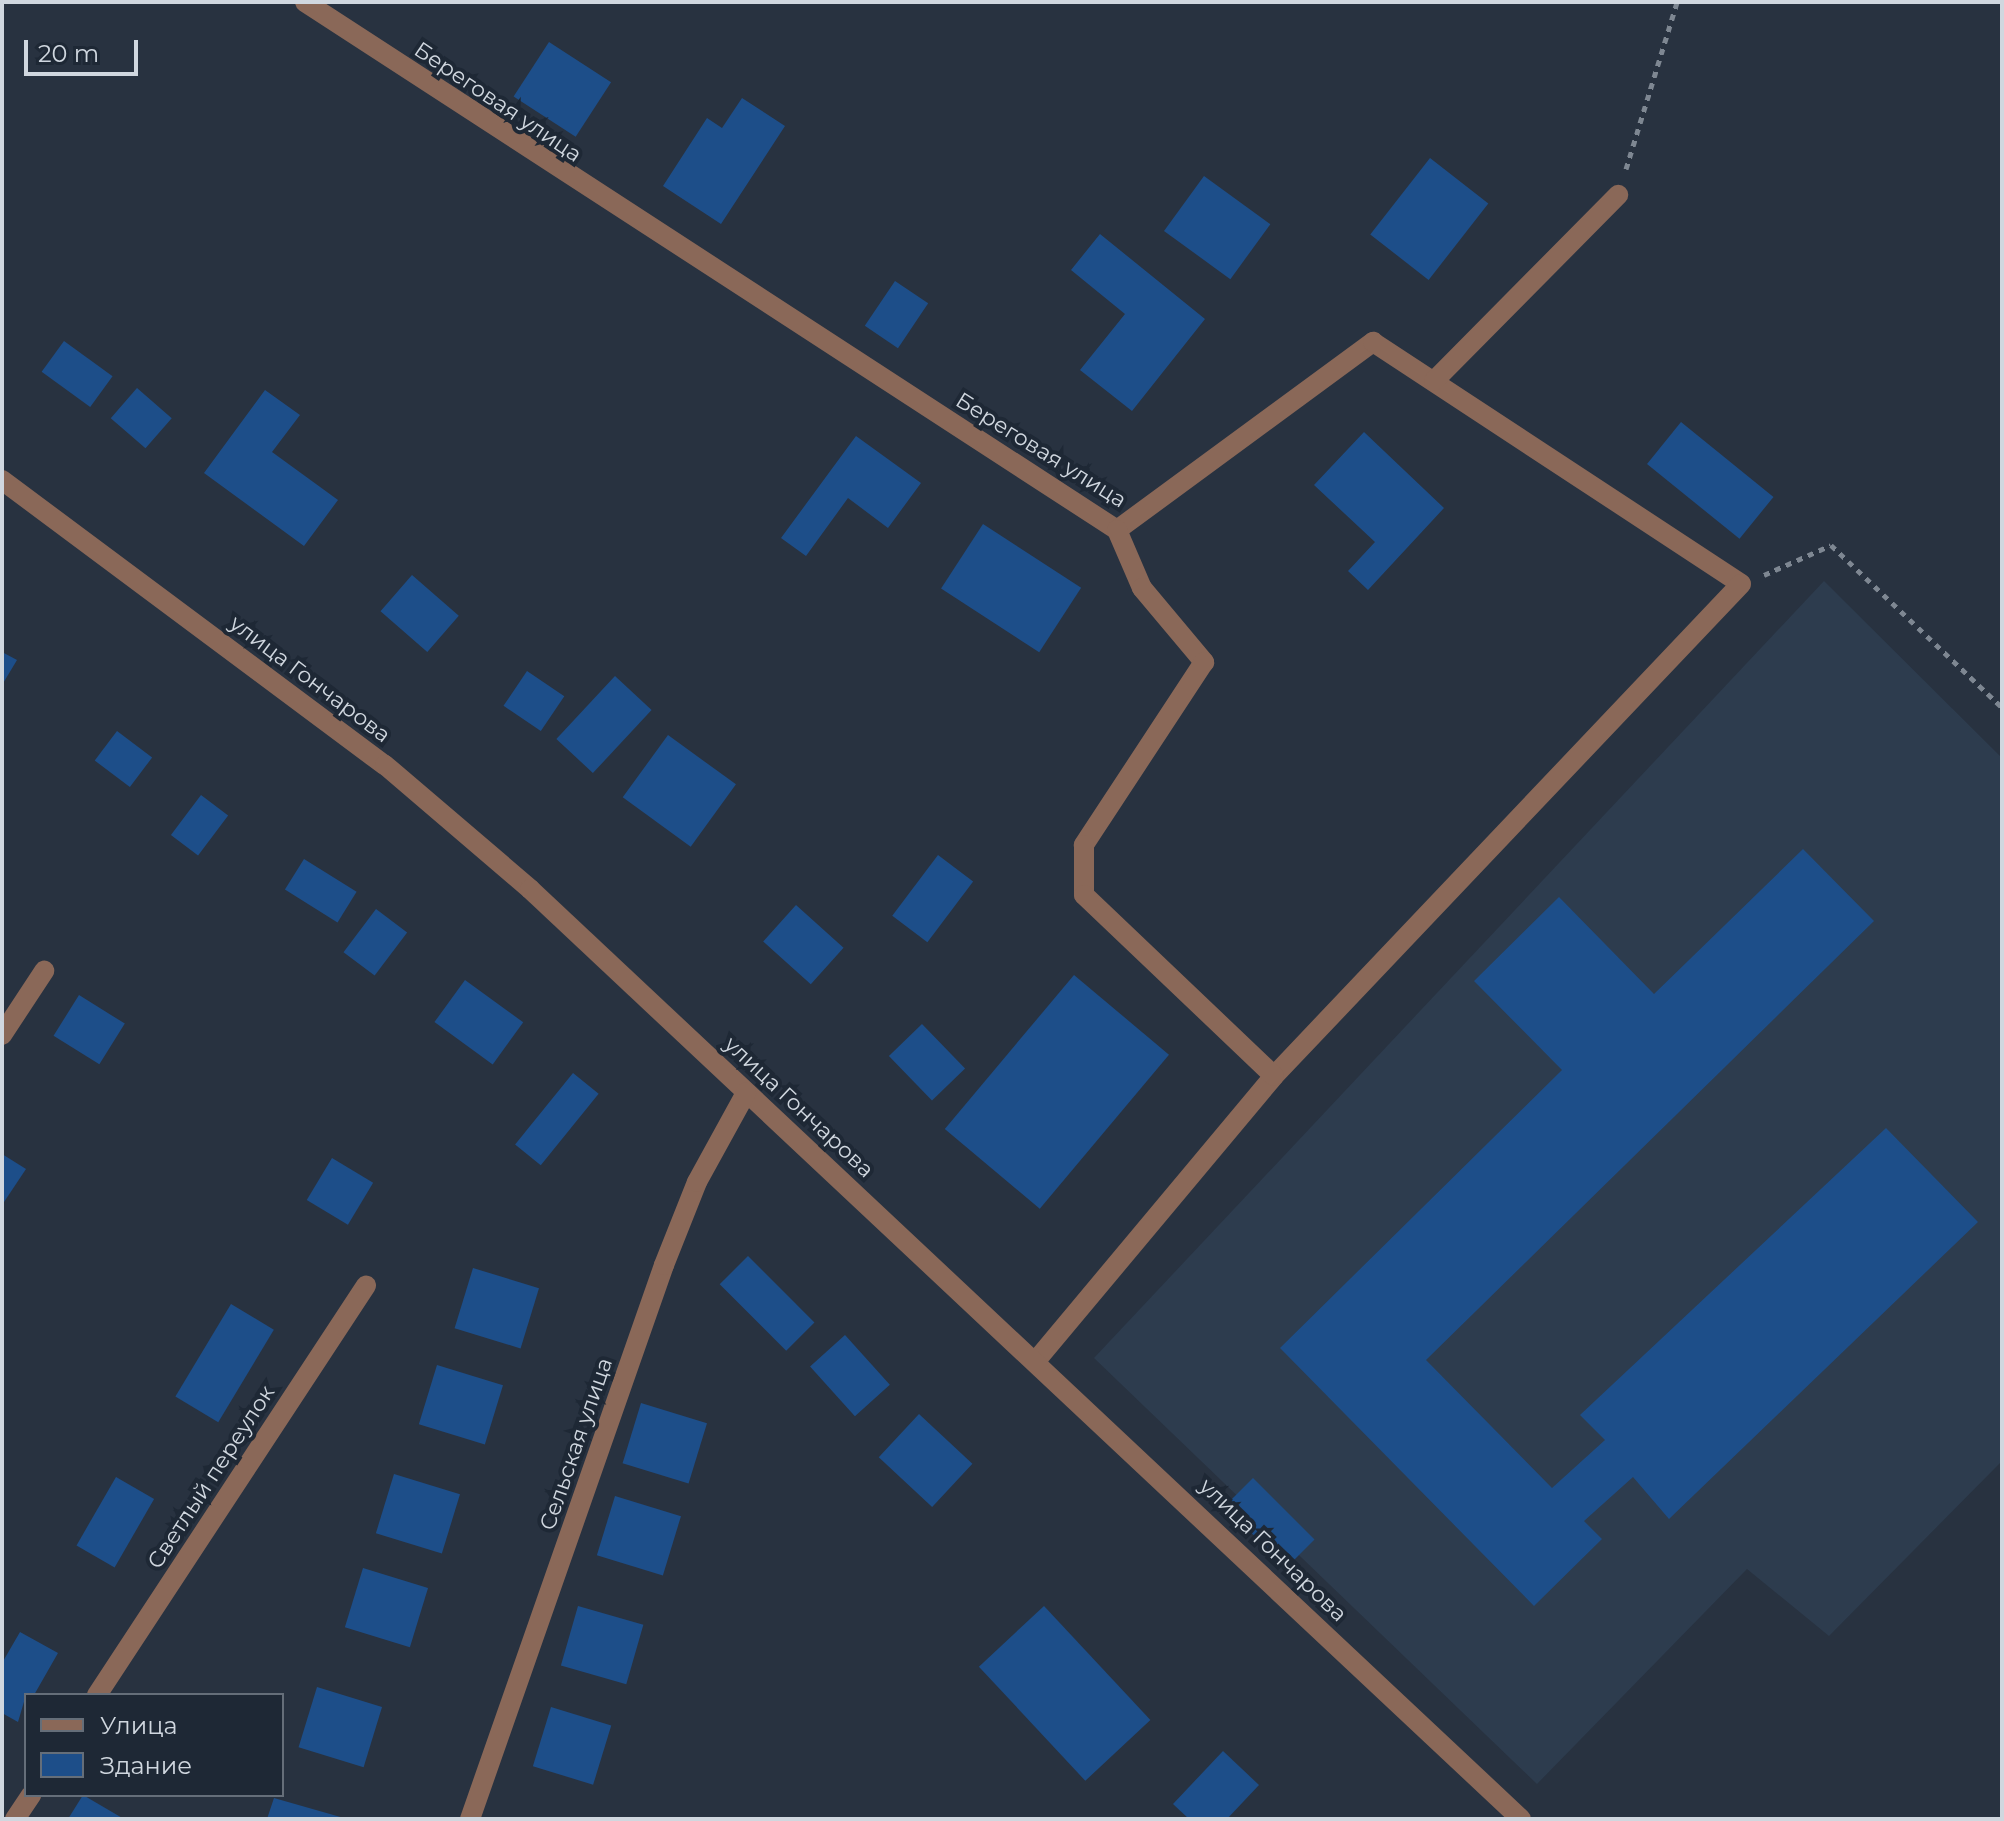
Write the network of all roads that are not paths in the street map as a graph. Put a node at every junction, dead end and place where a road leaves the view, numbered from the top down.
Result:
1 (305, 2) edge
2 (1618, 195) road end
3 (1434, 381) junction
4 (2, 480) edge
5 (1117, 530) junction
6 (44, 971) dead end
7 (2, 1035) edge
8 (1274, 1076) junction
9 (746, 1093) junction
10 (366, 1286) dead end
11 (1037, 1359) junction
12 (98, 1693) edge
13 (30, 1797) edge
14 (15, 1819) edge
15 (470, 1819) edge
16 (1521, 1819) edge

1 - 5 street, Береговая улица
2 - 3 street
3 - 5 street, Береговая улица
3 - 8 street, Береговая улица
4 - 9 street, улица Гончарова
5 - 8 street
6 - 7 street
8 - 11 street
9 - 11 street, улица Гончарова
9 - 15 street, Сельская улица
10 - 12 street, Светлый переулок
11 - 16 street, улица Гончарова
13 - 14 street

